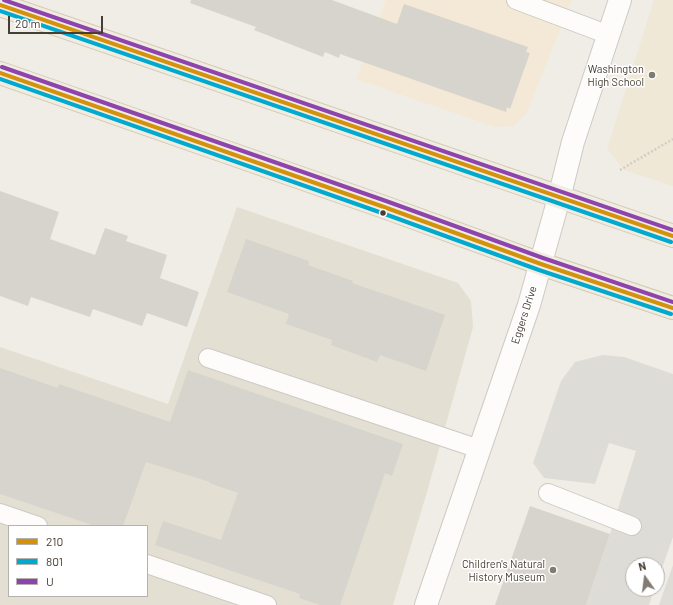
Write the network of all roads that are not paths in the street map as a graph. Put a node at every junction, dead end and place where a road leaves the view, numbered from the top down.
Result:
1 (516, 0) edge
2 (620, 0) edge
3 (0, 5) edge
4 (609, 35) junction
5 (0, 73) edge
6 (559, 198) junction
7 (673, 236) edge
8 (541, 264) junction
9 (673, 308) edge
10 (208, 358) dead end
11 (479, 449) junction
12 (548, 493) dead end
13 (0, 513) edge
14 (35, 525) edge
15 (632, 526) dead end
16 (148, 564) edge
17 (267, 605) edge
18 (426, 605) edge

1 - 4 lane
2 - 4 street, Eggers Drive
3 - 6 main road
4 - 6 street, Eggers Drive
5 - 8 main road
6 - 7 main road
6 - 8 street, Eggers Drive
8 - 9 main road
8 - 11 street, Eggers Drive
10 - 11 lane
11 - 18 street, Eggers Drive
12 - 15 lane
13 - 14 lane
16 - 17 lane

